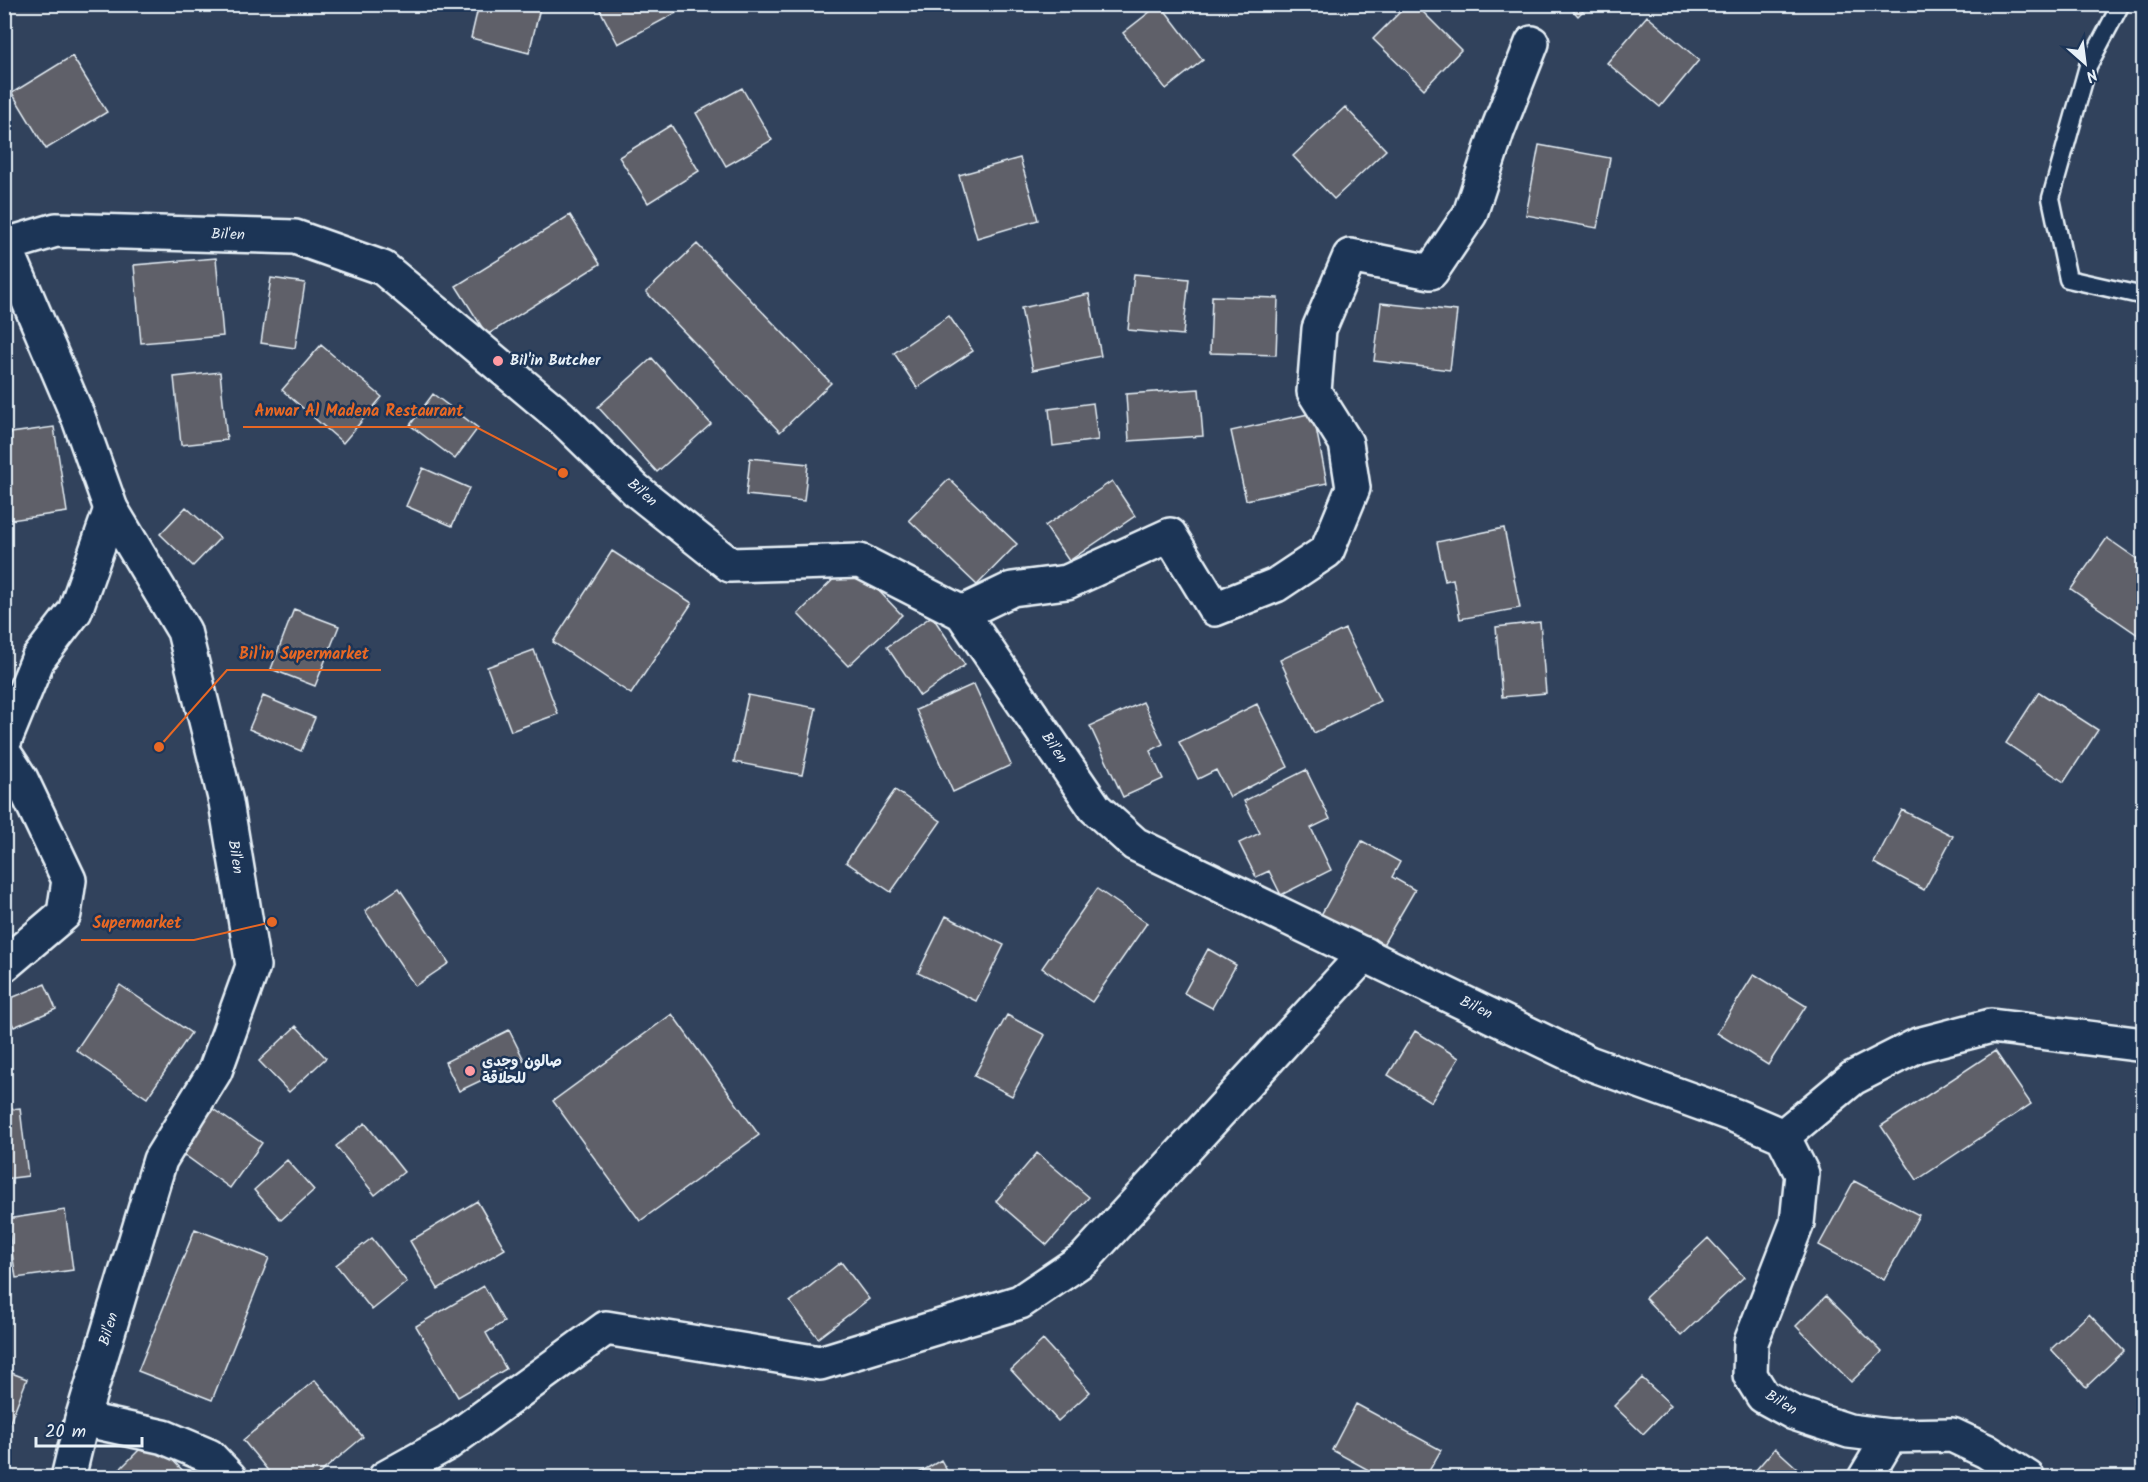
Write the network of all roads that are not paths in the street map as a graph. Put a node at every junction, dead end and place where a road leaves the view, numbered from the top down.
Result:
1 (2121, 4) edge
2 (1532, 43) dead end
3 (5, 244) edge
4 (2144, 296) edge
5 (111, 510) junction
6 (962, 613) junction
7 (4, 742) edge
8 (4, 753) edge
9 (1365, 954) junction
10 (4, 965) edge
11 (2144, 1045) edge
12 (1784, 1136) junction
13 (82, 1419) junction
14 (1890, 1436) junction
15 (68, 1478) edge
16 (230, 1478) edge
17 (385, 1478) edge
18 (1866, 1478) edge
19 (2028, 1478) edge

1 - 4 lane
2 - 6 street
3 - 5 street, Bil'en
3 - 6 street, Bil'en
5 - 7 street
5 - 13 street, Bil'en
6 - 9 street, Bil'en
8 - 10 street
9 - 12 street, Bil'en
9 - 17 street
11 - 12 street
12 - 14 street, Bil'en
13 - 15 street, Bil'en
13 - 16 street
14 - 18 street
14 - 19 street, Bil'en

